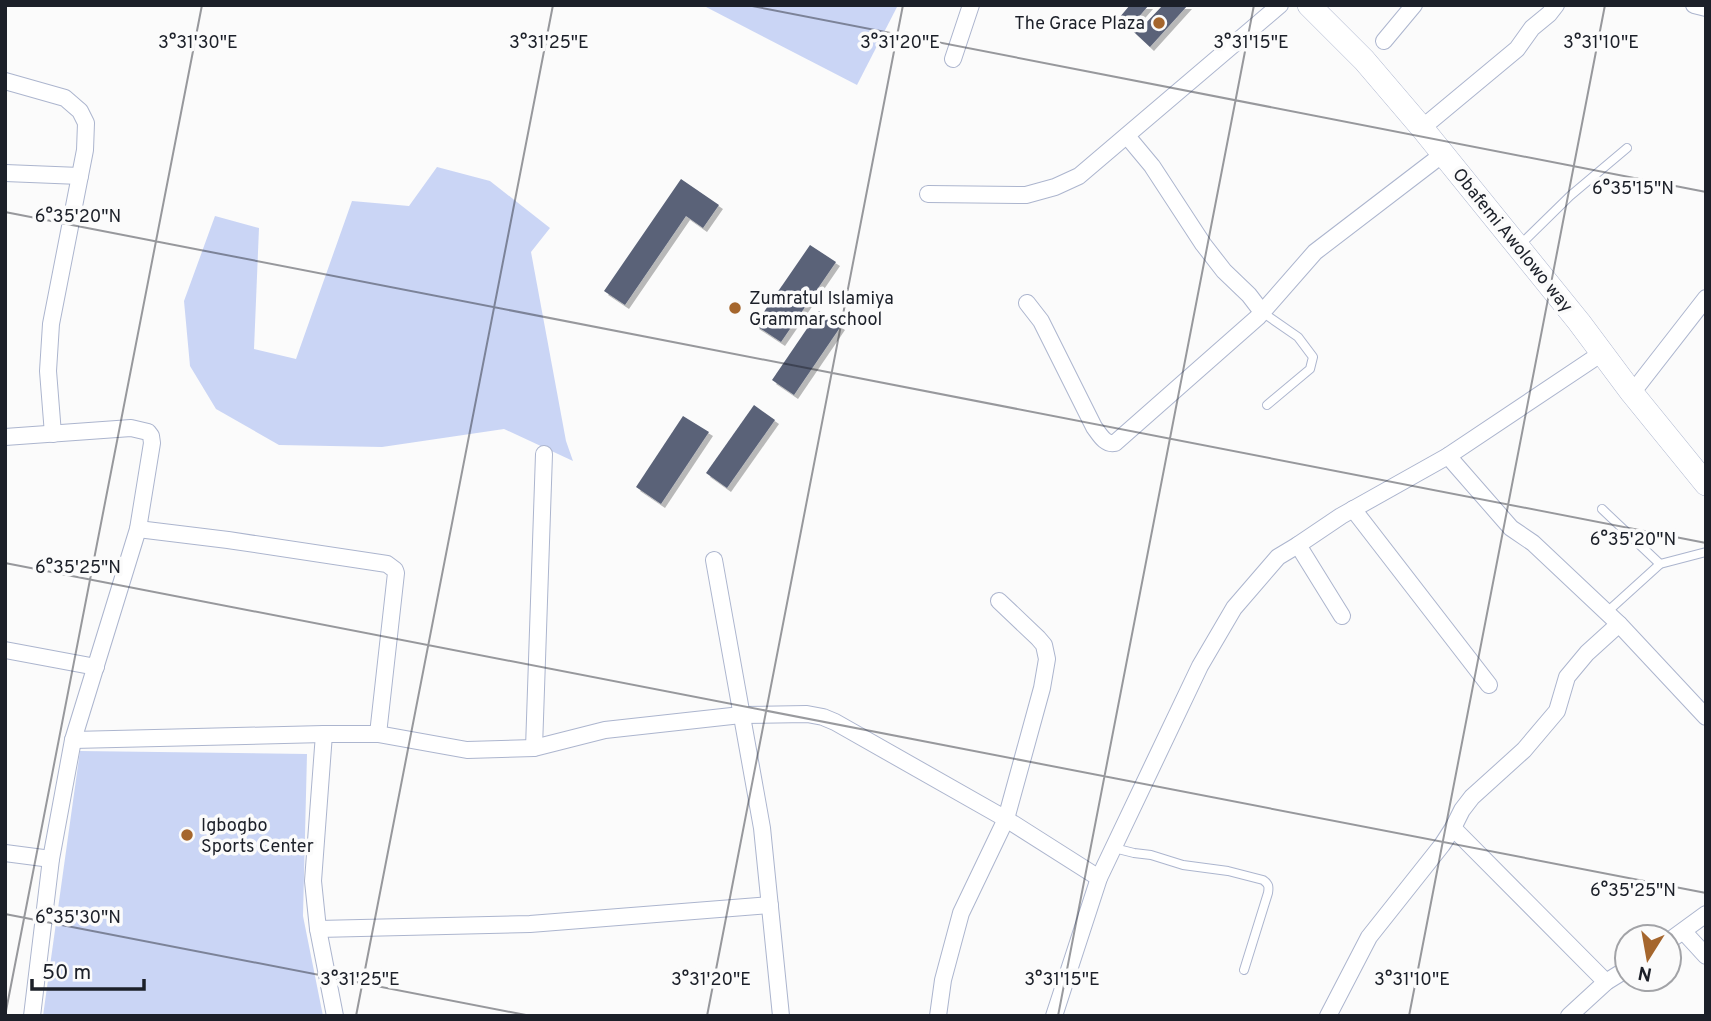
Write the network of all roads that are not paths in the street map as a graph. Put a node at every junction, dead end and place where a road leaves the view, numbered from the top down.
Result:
1 (971, 5) edge
2 (1279, 5) edge
3 (1309, 5) edge
4 (1414, 5) edge
5 (1556, 5) edge
6 (1694, 5) edge
7 (1706, 8) edge
8 (1384, 41) dead end
9 (953, 59) dead end
10 (5, 81) edge
11 (1422, 128) junction
12 (1127, 136) junction
13 (1627, 148) dead end
14 (1443, 155) junction
15 (5, 173) edge
16 (80, 176) junction
17 (928, 194) dead end
18 (1518, 247) junction
19 (1706, 298) edge
20 (1027, 303) dead end
21 (1262, 312) junction
22 (1602, 353) junction
23 (1632, 393) junction
24 (1267, 405) dead end
25 (53, 434) junction
26 (5, 437) edge
27 (544, 454) dead end
28 (1448, 456) junction
29 (1704, 479) edge
30 (1353, 509) junction
31 (1602, 509) dead end
32 (138, 529) junction
33 (1298, 545) junction
34 (1706, 552) edge
35 (715, 559) dead end
36 (1660, 564) junction
37 (999, 601) dead end
38 (1606, 612) junction
39 (1342, 616) dead end
40 (1619, 624) junction
41 (5, 650) edge
42 (96, 667) junction
43 (1489, 685) dead end
44 (741, 715) junction
45 (1706, 717) edge
46 (324, 734) junction
47 (378, 734) junction
48 (73, 740) junction
49 (534, 748) junction
50 (1006, 820) junction
51 (1453, 828) junction
52 (1114, 848) junction
53 (5, 853) edge
54 (51, 859) junction
55 (1100, 878) junction
56 (770, 905) junction
57 (1706, 914) edge
58 (318, 929) junction
59 (1684, 932) joint
60 (1706, 956) edge
61 (1244, 970) dead end
62 (1613, 977) edge
63 (1606, 982) junction
64 (32, 1016) edge
65 (335, 1016) edge
66 (781, 1016) edge
67 (938, 1016) edge
68 (1054, 1016) edge
69 (1328, 1016) edge
70 (1569, 1016) edge

1 - 9 street
2 - 12 street
3 - 11 main road, Obafemi Awolowo way
4 - 8 street
5 - 11 street
6 - 7 street
10 - 16 street
11 - 14 main road, Obafemi Awolowo way
12 - 17 street
12 - 21 street
13 - 18 lane
14 - 18 main road, Obafemi Awolowo way
14 - 21 street
15 - 16 street
16 - 25 street
18 - 22 main road, Obafemi Awolowo way
19 - 23 street
20 - 21 street
21 - 24 lane
22 - 23 main road, Obafemi Awolowo way
22 - 28 street
23 - 29 main road, Obafemi Awolowo way
25 - 26 street
25 - 32 street
27 - 49 street
28 - 30 street
28 - 38 street
30 - 33 street
30 - 43 street
31 - 36 lane
32 - 42 street
32 - 47 street
33 - 39 street
33 - 52 street
34 - 36 lane
35 - 44 street
36 - 38 lane
37 - 50 street
38 - 40 street
40 - 45 street
40 - 51 street
41 - 42 street
42 - 48 street
44 - 49 street
44 - 50 street
44 - 56 street
46 - 47 street
46 - 48 street
46 - 58 street
47 - 49 street
48 - 54 street
50 - 55 street
50 - 67 street
51 - 63 street
51 - 69 street
52 - 55 street
52 - 61 lane
53 - 54 street
54 - 64 street
55 - 68 street
56 - 58 street
56 - 66 street
57 - 59 street
58 - 65 street
59 - 60 street
62 - 63 street
63 - 70 street

